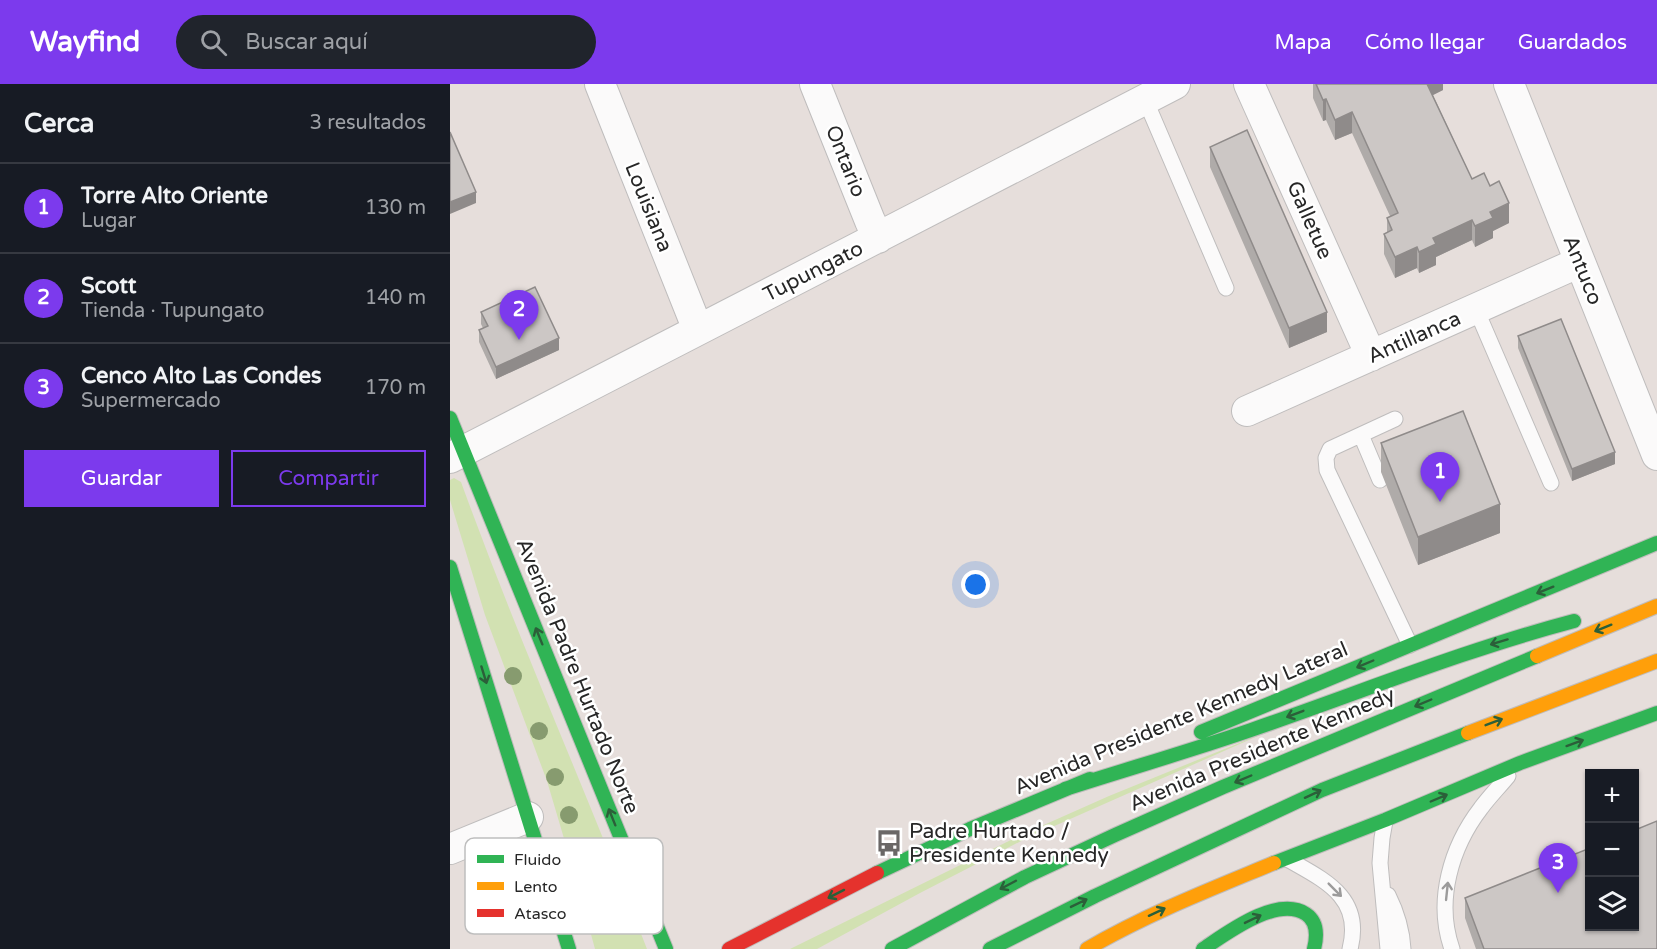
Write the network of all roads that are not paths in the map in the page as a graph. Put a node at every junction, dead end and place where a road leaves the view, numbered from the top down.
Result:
1 (600, 84) edge
2 (815, 84) edge
3 (1175, 84) edge
4 (1249, 84) edge
5 (1509, 84) edge
6 (1145, 99) junction
7 (878, 238) junction
8 (1580, 262) junction
9 (1226, 288) dead end
10 (1476, 309) junction
11 (698, 330) junction
12 (1371, 356) junction
13 (1247, 411) dead end
14 (450, 418) edge
15 (1395, 419) dead end
16 (1361, 435) junction
17 (457, 454) edge
18 (1657, 455) edge
19 (1380, 480) dead end
20 (1551, 483) dead end
21 (1657, 543) edge
22 (450, 567) edge
23 (1657, 600) edge
24 (1657, 606) edge
25 (1604, 613) dead end
26 (1582, 619) dead end
27 (458, 622) edge
28 (1410, 645) junction
29 (1657, 661) edge
30 (1657, 713) edge
31 (1520, 763) junction
32 (1065, 789) junction
33 (528, 817) junction
34 (1385, 820) junction
35 (477, 838) edge
36 (534, 838) edge
37 (619, 838) edge
38 (465, 843) edge
39 (450, 849) edge
40 (1287, 858) junction
41 (1383, 887) junction
42 (561, 934) edge
43 (564, 934) edge
44 (660, 934) edge
45 (735, 947) edge
46 (560, 949) edge
47 (569, 949) edge
48 (666, 949) edge
49 (891, 949) edge
50 (990, 949) edge
51 (1087, 949) edge
52 (1203, 949) edge
53 (1314, 949) edge
54 (1350, 949) edge
55 (1388, 949) edge
56 (1403, 949) edge
57 (1452, 949) edge

1 - 11 street, Louisiana
2 - 7 street, Ontario
3 - 6 street, Tupungato
4 - 12 street, Galletue
5 - 8 street, Antuco
6 - 7 street, Tupungato
6 - 9 lane
7 - 11 street, Tupungato
8 - 10 street, Antillanca
8 - 18 street, Antuco
10 - 12 street, Antillanca
10 - 20 lane
11 - 17 street, Tupungato
12 - 13 street, Antillanca
14 - 17 main road, Avenida Padre Hurtado Norte
15 - 16 lane
16 - 19 lane
16 - 28 lane
37 -> 17 main road, Avenida Padre Hurtado Norte
21 -> 28 main road, Avenida Presidente Kennedy Lateral
22 - 27 main road
23 - 25 main road
24 -> 49 main road, Avenida Presidente Kennedy
26 -> 32 main road
27 -> 33 main road
28 -> 32 main road, Avenida Presidente Kennedy Lateral
50 -> 29 main road
31 -> 30 main road
34 -> 31 main road
57 -> 31 lane
32 -> 45 main road, Avenida Presidente Kennedy Lateral
33 - 35 street
33 - 36 main road
34 - 40 main road
34 - 41 lane
38 - 39 street
51 -> 40 main road
40 -> 54 lane
41 - 55 lane
41 - 56 lane
42 - 46 main road
43 - 47 main road
48 -> 44 main road, Avenida Padre Hurtado Norte
52 -> 53 main road

